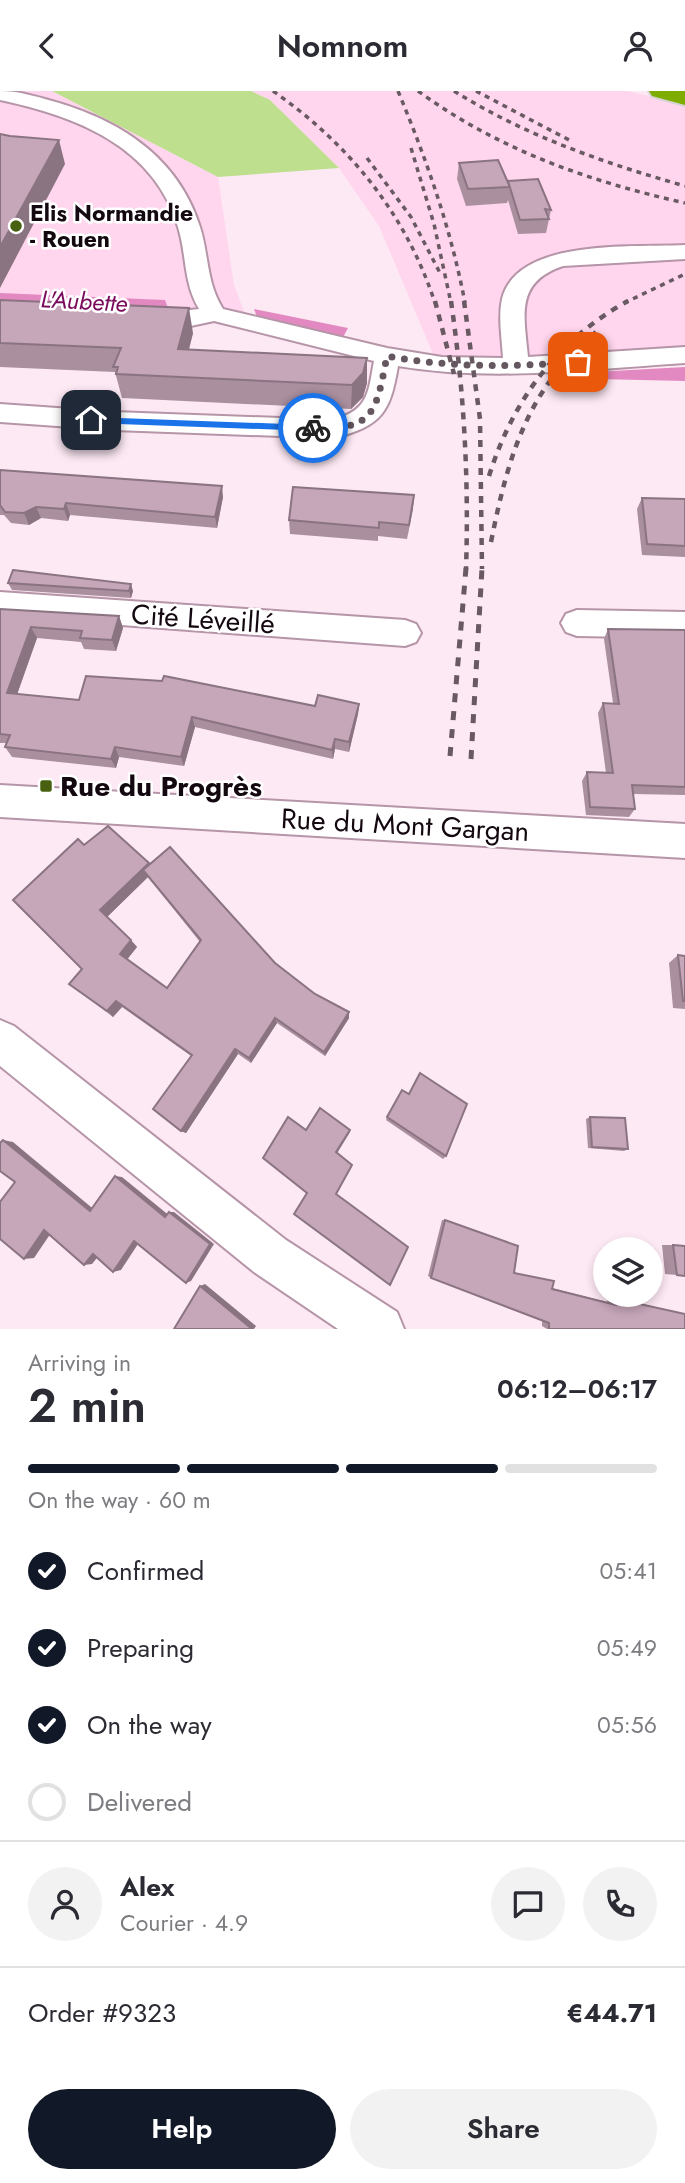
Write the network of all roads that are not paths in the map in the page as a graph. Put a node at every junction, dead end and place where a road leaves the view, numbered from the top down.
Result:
1 (660, 91) edge
2 (0, 95) edge
3 (685, 97) edge
4 (685, 253) edge
5 (208, 305) junction
6 (122, 320) edge
7 (685, 355) edge
8 (387, 356) junction
9 (516, 366) junction
10 (0, 413) edge
11 (0, 604) edge
12 (577, 623) dead end
13 (685, 625) edge
14 (405, 633) dead end
15 (0, 801) edge
16 (685, 841) edge
17 (0, 1040) edge
18 (380, 1329) edge

1 - 3 highway
2 - 5 street
4 - 9 street
5 - 6 street
5 - 8 street
7 - 9 street
8 - 9 street
8 - 10 street
11 - 14 street, Cité Léveillé
12 - 13 street
15 - 16 street, Rue du Mont Gargan
17 - 18 street

